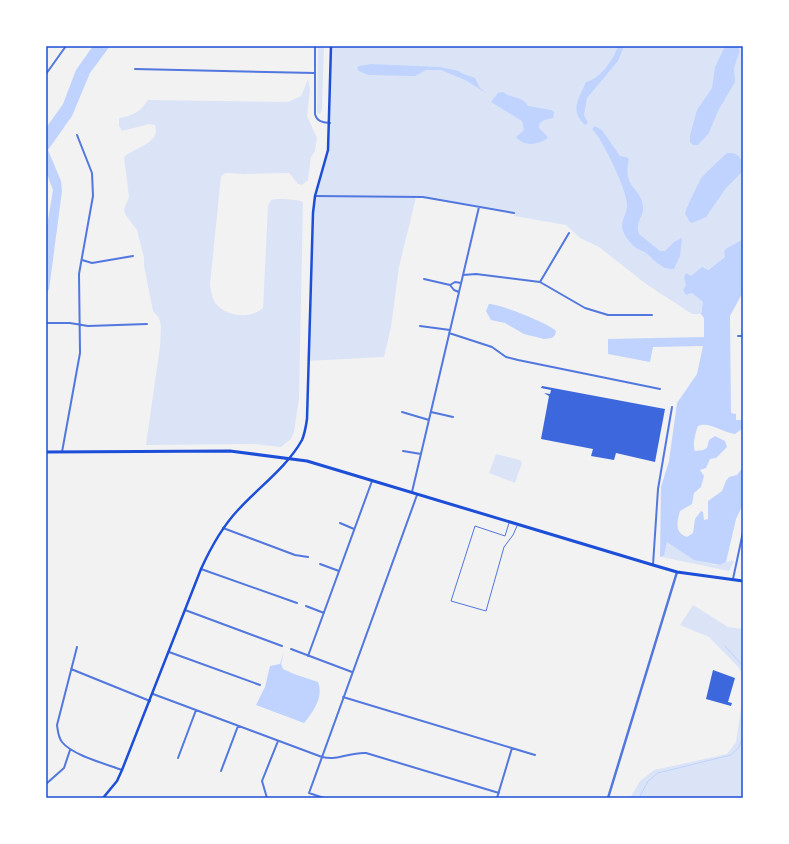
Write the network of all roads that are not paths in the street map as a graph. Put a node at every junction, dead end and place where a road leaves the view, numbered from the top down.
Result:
1 (66, 46) edge
2 (315, 46) edge
3 (331, 46) edge
4 (47, 69) edge
5 (134, 69) dead end
6 (315, 72) junction
7 (46, 74) edge
8 (330, 123) junction
9 (77, 135) dead end
10 (315, 196) junction
11 (479, 207) junction
12 (514, 213) dead end
13 (569, 233) dead end
14 (133, 256) dead end
15 (82, 260) junction
16 (463, 275) junction
17 (424, 279) dead end
18 (540, 282) junction
19 (461, 283) junction
20 (450, 285) junction
21 (459, 292) junction
22 (652, 315) dead end
23 (46, 323) edge
24 (80, 324) junction
25 (147, 324) dead end
26 (420, 326) dead end
27 (450, 332) junction
28 (738, 336) dead end
29 (743, 336) edge
30 (660, 389) dead end
31 (672, 407) dead end
32 (402, 412) dead end
33 (431, 412) junction
34 (453, 417) dead end
35 (429, 420) junction
36 (403, 451) dead end
37 (46, 452) edge
38 (62, 452) junction
39 (421, 454) junction
40 (289, 457) junction
41 (372, 481) junction
42 (412, 493) junction
43 (417, 495) junction
44 (509, 522) junction
45 (340, 523) dead end
46 (517, 525) junction
47 (223, 528) junction
48 (354, 529) junction
49 (743, 532) edge
50 (308, 557) dead end
51 (320, 564) dead end
52 (653, 565) junction
53 (201, 569) junction
54 (339, 571) junction
55 (677, 572) junction
56 (733, 579) junction
57 (743, 581) edge
58 (297, 603) dead end
59 (306, 606) dead end
60 (185, 610) junction
61 (324, 613) junction
62 (282, 646) dead end
63 (77, 647) dead end
64 (291, 650) dead end
65 (169, 652) junction
66 (308, 656) junction
67 (71, 669) junction
68 (352, 672) junction
69 (260, 684) dead end
70 (153, 694) junction
71 (343, 697) junction
72 (150, 701) junction
73 (196, 710) junction
74 (238, 726) junction
75 (278, 741) junction
76 (512, 748) junction
77 (70, 750) junction
78 (535, 755) dead end
79 (322, 757) junction
80 (178, 758) dead end
81 (122, 770) junction
82 (221, 771) dead end
83 (46, 784) edge
84 (499, 793) junction
85 (318, 797) edge
86 (103, 798) edge
87 (267, 798) edge
88 (324, 798) edge
89 (497, 798) edge
90 (608, 798) edge

1 - 4 street
2 - 6 street
3 - 8 main road
4 - 7 street
5 - 6 street
6 - 8 street
8 - 10 main road
9 - 15 street
10 - 11 street
10 - 40 main road
11 - 12 street
11 - 16 street
13 - 18 street
14 - 15 street
15 - 24 street
16 - 18 street
16 - 19 street
17 - 20 street
18 - 22 street
19 - 20 street
19 - 21 street
20 - 21 street
21 - 27 street
23 - 24 street
24 - 25 street
24 - 38 street
26 - 27 street
27 - 30 street
27 - 33 street
28 - 29 street
31 - 52 street
32 - 35 street
33 - 34 street
33 - 35 street
35 - 39 street
36 - 39 street
37 - 38 main road
38 - 40 main road
39 - 42 street
40 - 41 main road
40 - 47 main road
41 - 42 main road
41 - 48 street
42 - 43 main road
43 - 44 main road
43 - 68 street
44 - 46 main road
44 - 46 lane
45 - 48 street
46 - 52 main road
47 - 50 street
47 - 53 main road
48 - 54 street
49 - 56 street
51 - 54 street
52 - 55 main road
53 - 58 street
53 - 60 main road
54 - 61 street
55 - 56 main road
55 - 90 street
56 - 57 main road
59 - 61 street
60 - 62 street
60 - 65 main road
61 - 66 street
63 - 67 street
64 - 66 street
65 - 69 street
65 - 70 main road
66 - 68 street
67 - 72 street
67 - 77 street
68 - 71 street
70 - 72 main road
70 - 73 street
71 - 76 street
71 - 79 street
72 - 81 main road
73 - 74 street
73 - 80 street
74 - 75 street
74 - 82 street
75 - 79 street
75 - 87 street
76 - 78 street
76 - 84 street
77 - 81 street
77 - 83 street
79 - 84 street
79 - 85 street
81 - 86 main road
84 - 89 street
85 - 88 street

